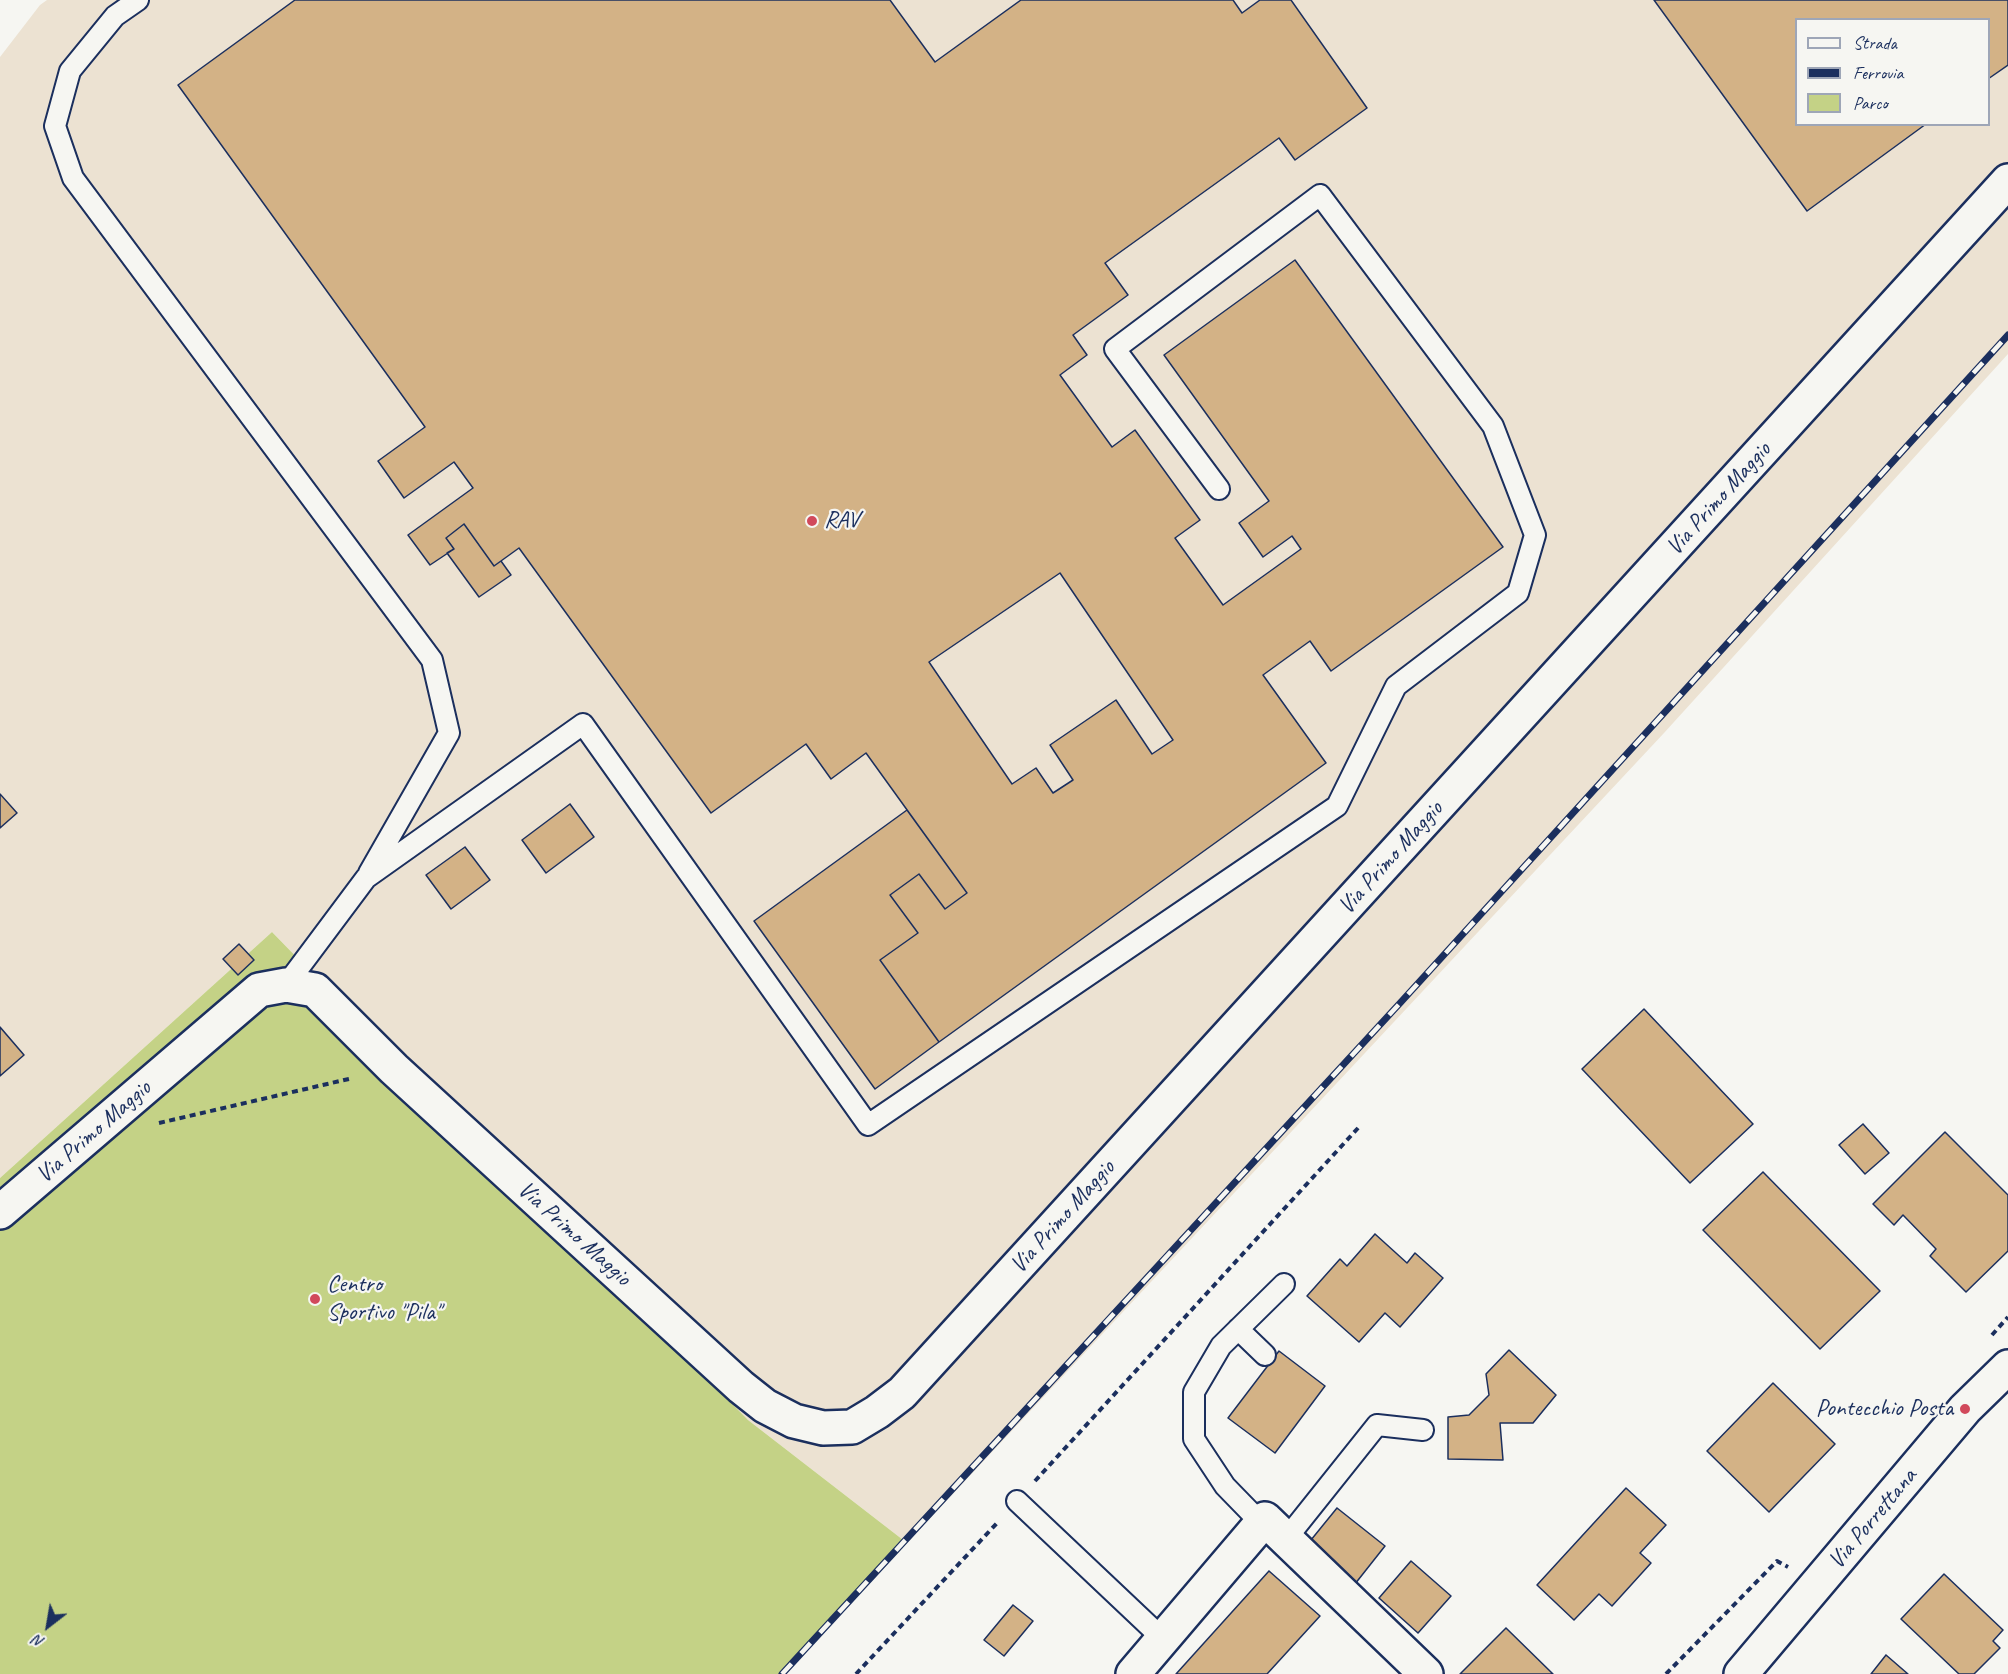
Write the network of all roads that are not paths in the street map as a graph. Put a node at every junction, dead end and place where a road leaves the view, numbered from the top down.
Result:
1 (138, 0) edge
2 (2008, 181) edge
3 (1219, 489) dead end
4 (366, 878) junction
5 (286, 985) junction
6 (0, 1212) edge
7 (1284, 1284) dead end
8 (1238, 1329) junction
9 (1265, 1355) dead end
10 (2008, 1367) edge
11 (1423, 1430) dead end
12 (1017, 1501) road end
13 (1274, 1531) junction
14 (1163, 1639) junction
15 (1133, 1674) edge
16 (1426, 1674) edge
17 (1741, 1674) edge

1 - 4 lane
2 - 5 street, Via Primo Maggio
3 - 4 lane
4 - 5 lane
5 - 6 street, Via Primo Maggio
7 - 8 lane
8 - 9 lane
8 - 13 lane
10 - 17 street, Via Porrettana
11 - 13 lane
12 - 14 lane
13 - 14 street
13 - 16 street
14 - 15 street

